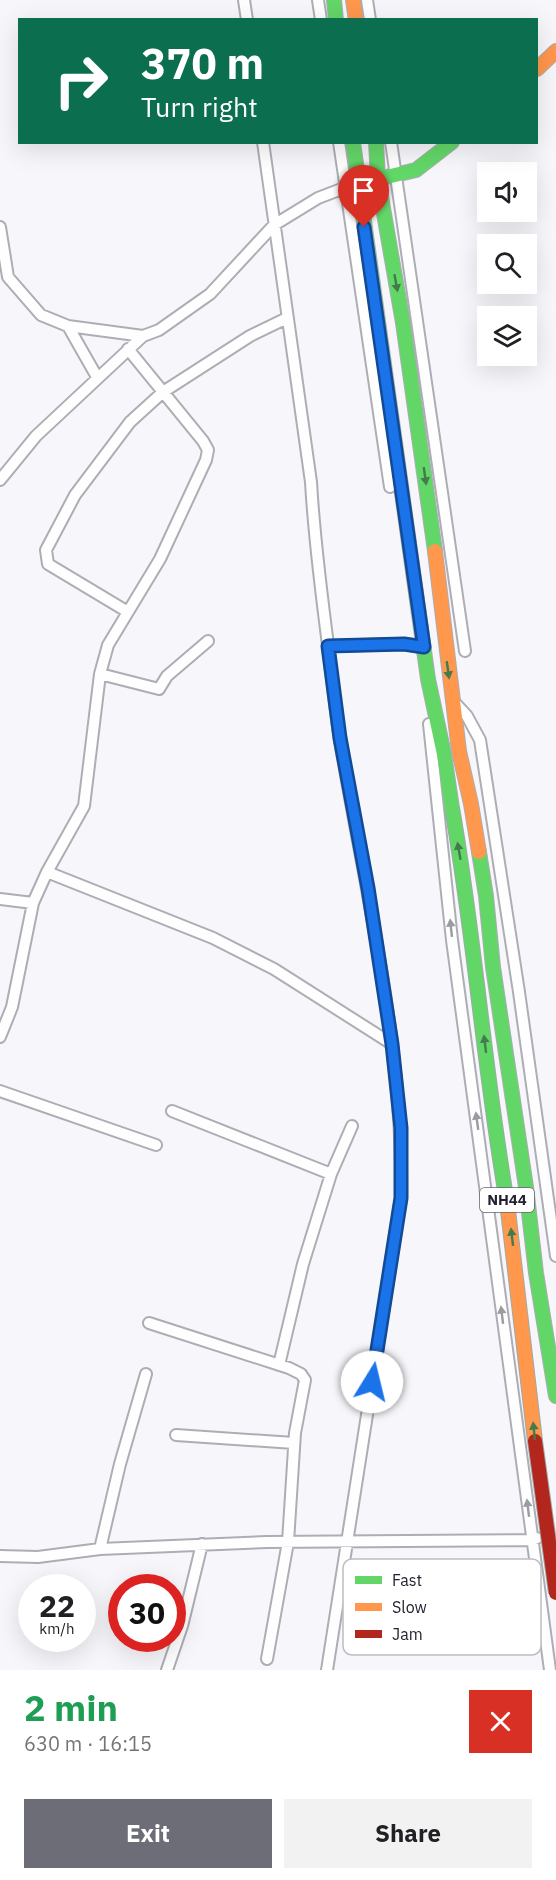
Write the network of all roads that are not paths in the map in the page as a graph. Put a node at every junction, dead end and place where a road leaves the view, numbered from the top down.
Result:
1 (244, 0) edge
2 (318, 0) edge
3 (334, 0) edge
4 (353, 0) edge
5 (367, 0) edge
6 (247, 18) edge
7 (321, 18) edge
8 (336, 18) edge
9 (356, 18) edge
10 (370, 18) edge
11 (556, 51) edge
12 (538, 68) edge
13 (263, 144) edge
14 (340, 144) edge
15 (353, 144) edge
16 (376, 144) edge
17 (391, 144) edge
18 (449, 144) edge
19 (396, 175) junction
20 (378, 179) junction
21 (352, 185) junction
22 (274, 225) junction
23 (0, 227) edge
24 (287, 318) junction
25 (68, 326) junction
26 (143, 336) junction
27 (128, 349) junction
28 (97, 377) junction
29 (163, 392) junction
30 (0, 480) edge
31 (128, 612) junction
32 (208, 640) dead end
33 (328, 646) junction
34 (419, 646) junction
35 (465, 651) dead end
36 (100, 674) junction
37 (453, 701) junction
38 (47, 872) junction
39 (0, 899) edge
40 (33, 903) junction
41 (0, 1037) edge
42 (392, 1044) junction
43 (0, 1091) edge
44 (172, 1111) dead end
45 (352, 1126) dead end
46 (156, 1145) dead end
47 (331, 1174) junction
48 (556, 1256) edge
49 (149, 1323) dead end
50 (279, 1365) junction
51 (146, 1374) dead end
52 (556, 1396) edge
53 (176, 1435) dead end
54 (294, 1443) junction
55 (556, 1528) edge
56 (532, 1540) junction
57 (348, 1541) junction
58 (288, 1542) junction
59 (202, 1544) junction
60 (100, 1549) junction
61 (0, 1556) edge
62 (345, 1559) edge
63 (535, 1559) edge
64 (343, 1572) edge
65 (556, 1593) edge
66 (541, 1605) edge
67 (267, 1659) dead end
68 (167, 1670) edge
69 (327, 1670) edge
70 (550, 1670) edge

1 - 6 street
2 - 7 street
3 - 8 main road
4 - 9 main road
5 - 10 street
11 - 12 main road
13 - 22 street
14 - 21 street
15 - 21 main road, NH44
16 - 20 main road, NH44
17 - 19 street
18 - 19 main road
19 - 20 main road
19 - 35 street
20 -> 37 main road, NH44
21 - 22 street
21 - 34 main road, NH44
22 - 24 street
22 - 26 street
23 - 25 street
24 - 29 street
24 - 33 street
25 - 26 street
25 - 28 street
26 - 27 street
27 - 28 street
27 - 29 street
28 - 30 street
29 - 31 street
29 - 31 street
31 - 36 street
32 - 36 street
33 - 34 street
33 - 42 street
56 -> 34 street
65 -> 34 main road, NH44, bridge
36 - 38 street
37 - 48 street
37 - 52 main road, NH44
38 - 40 street
38 - 42 street
39 - 40 street
40 - 41 street
42 - 57 street
43 - 46 street
44 - 47 street
45 - 47 street
47 - 50 street
49 - 50 street
50 - 54 street
51 - 60 street
53 - 54 street
54 - 58 street
55 - 56 street
56 - 57 street
56 - 63 street
57 - 58 street
57 - 62 street
58 - 59 street
58 - 67 street
59 - 60 street
59 - 68 street
60 - 61 street
64 - 69 street
66 - 70 street

